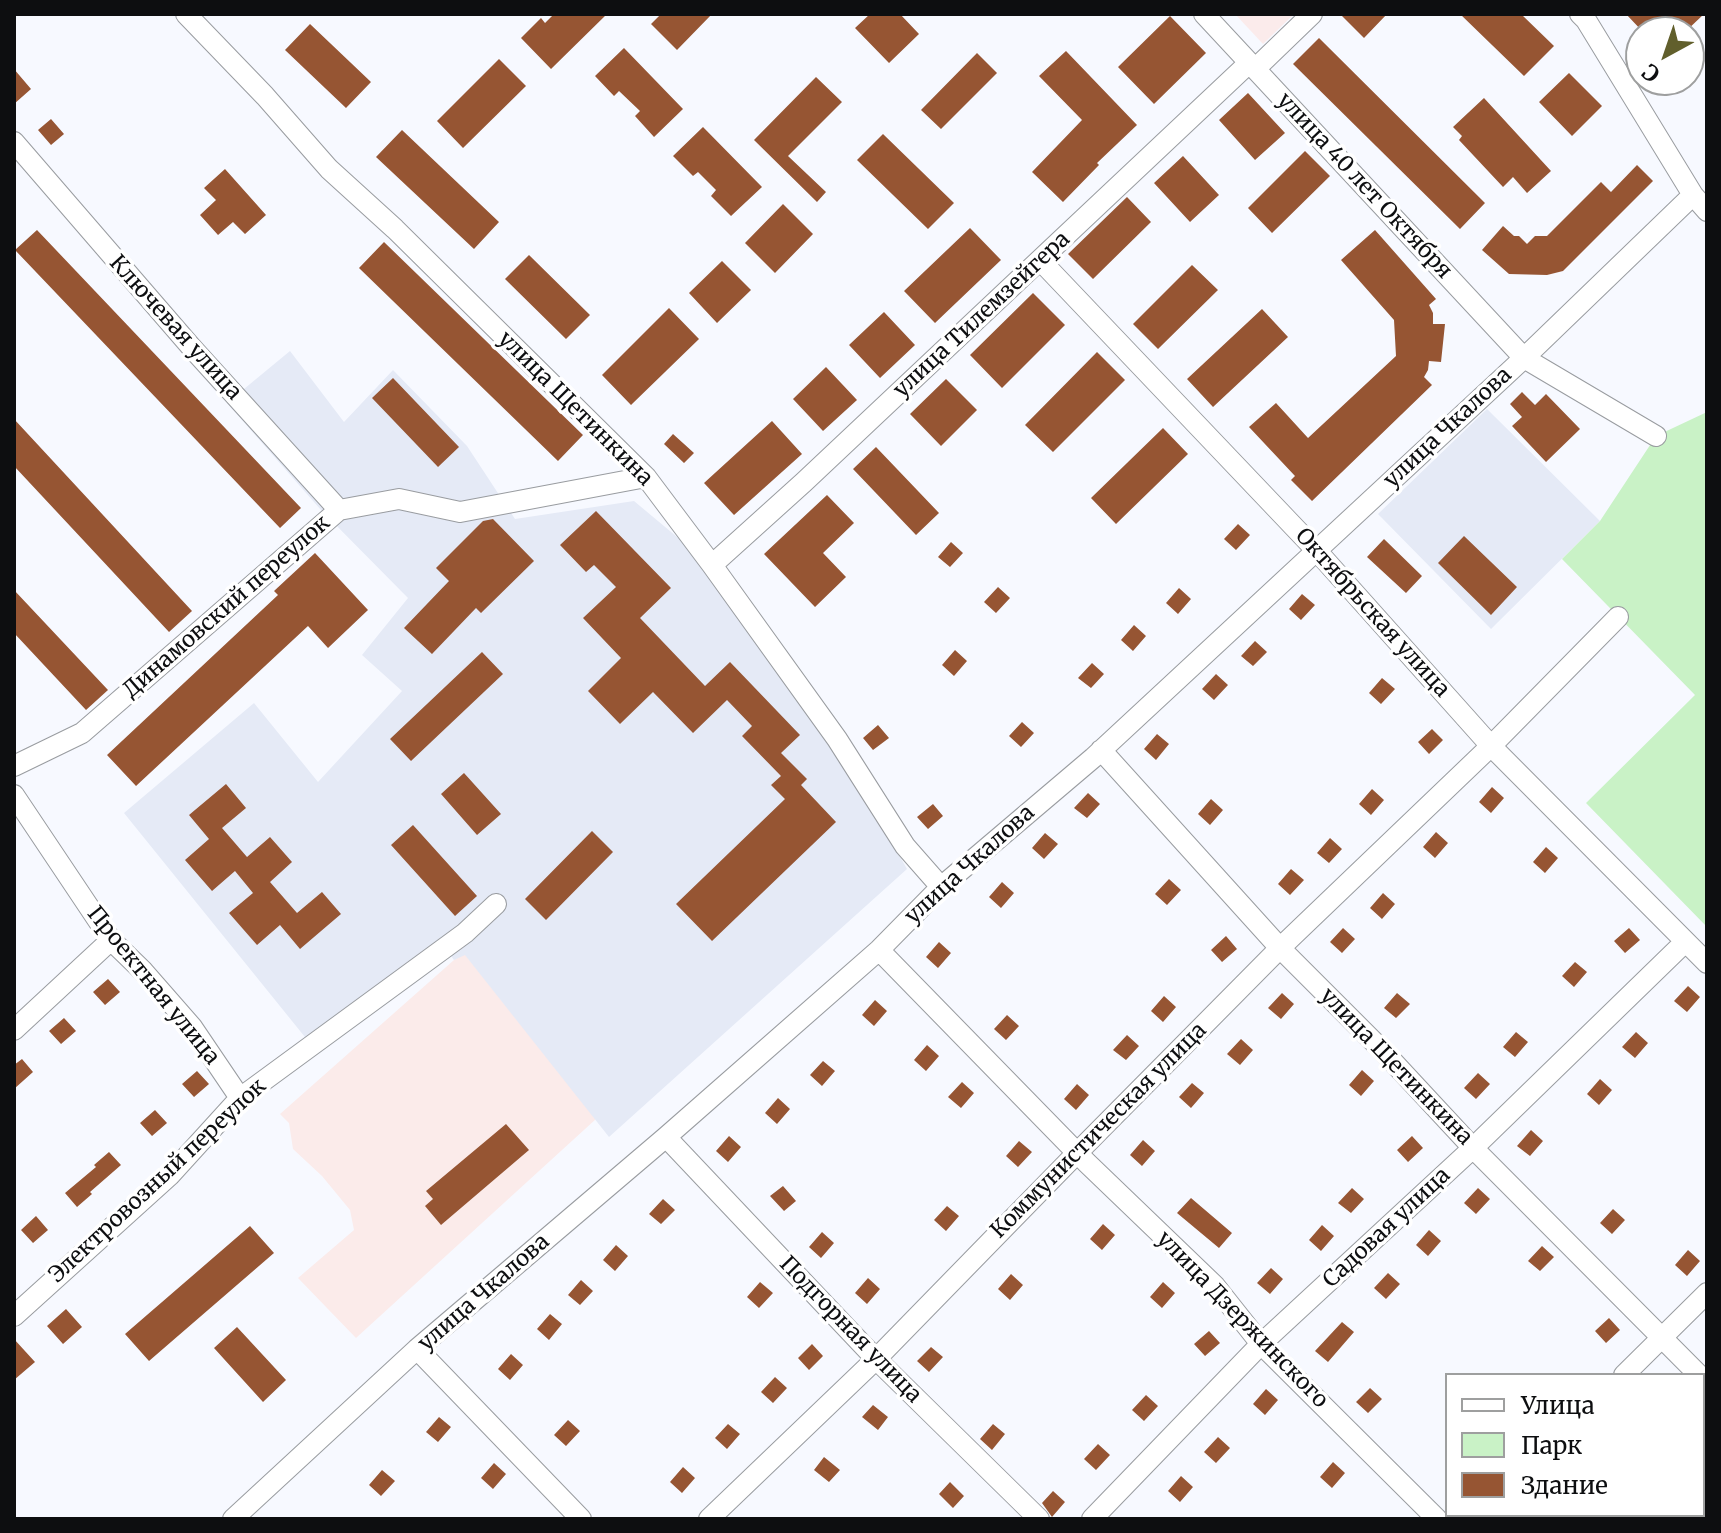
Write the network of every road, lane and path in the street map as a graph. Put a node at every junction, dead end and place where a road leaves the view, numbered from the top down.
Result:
1 (186, 14) edge
2 (1204, 14) edge
3 (1312, 14) edge
4 (1580, 14) edge
5 (1252, 66) junction
6 (14, 142) edge
7 (1693, 195) junction
8 (1707, 211) edge
9 (1040, 260) junction
10 (1524, 358) junction
11 (1656, 436) dead end
12 (646, 477) junction
13 (339, 510) junction
14 (1316, 550) junction
15 (712, 565) junction
16 (1618, 617) dead end
17 (1491, 746) junction
18 (1101, 750) junction
19 (14, 766) edge
20 (14, 795) edge
21 (941, 887) junction
22 (496, 904) dead end
23 (111, 940) junction
24 (1685, 942) junction
25 (1280, 948) junction
26 (879, 950) junction
27 (1707, 963) edge
28 (14, 1030) edge
29 (240, 1098) junction
30 (666, 1137) junction
31 (1473, 1148) junction
32 (1077, 1153) junction
33 (1707, 1293) edge
34 (14, 1316) edge
35 (1662, 1339) junction
36 (1261, 1344) junction
37 (417, 1349) junction
38 (876, 1359) junction
39 (1626, 1373) edge
40 (1697, 1373) edge
41 (233, 1519) edge
42 (581, 1519) edge
43 (709, 1519) edge
44 (1039, 1519) edge
45 (1092, 1519) edge
46 (1437, 1519) edge

1 - 12 street, улица Щетинкина
2 - 5 street, улица 40 лет Октября
3 - 5 street, улица Тилемзейгера
4 - 7 street
5 - 9 street, улица Тилемзейгера
5 - 10 street, улица 40 лет Октября
6 - 13 street, Ключевая улица
7 - 8 street
7 - 10 street, улица Чкалова
9 - 14 street, Октябрьская улица
9 - 15 street, улица Тилемзейгера
10 - 11 street, улица 40 лет Октября
10 - 14 street, улица Чкалова
12 - 13 street, Динамовский переулок
12 - 15 street, улица Щетинкина
13 - 19 street, Динамовский переулок
14 - 17 street, Октябрьская улица
14 - 18 street, улица Чкалова
15 - 21 street, улица Щетинкина
16 - 17 street, Коммунистическая улица
17 - 24 street, Октябрьская улица
17 - 25 street, Коммунистическая улица
18 - 21 street, улица Чкалова
18 - 25 street, улица Щетинкина
20 - 23 street, Проектная улица
21 - 26 street, улица Чкалова
22 - 29 street, Электровозный переулок
23 - 28 street
23 - 29 street, Проектная улица
24 - 27 street, Октябрьская улица
24 - 31 street, Садовая улица
25 - 31 street, улица Щетинкина
25 - 32 street, Коммунистическая улица
26 - 30 street, улица Чкалова
26 - 32 street, улица Дзержинского
29 - 34 street, Электровозный переулок
30 - 37 street, улица Чкалова
30 - 38 street, Подгорная улица
31 - 35 street, улица Щетинкина
31 - 36 street, Садовая улица
32 - 36 street, улица Дзержинского
32 - 38 street, Коммунистическая улица
33 - 35 street
35 - 39 street
35 - 40 street, улица Щетинкина
36 - 45 street, Садовая улица
36 - 46 street, улица Дзержинского
37 - 41 street, улица Чкалова
37 - 42 street
38 - 43 street, Коммунистическая улица
38 - 44 street, Подгорная улица

